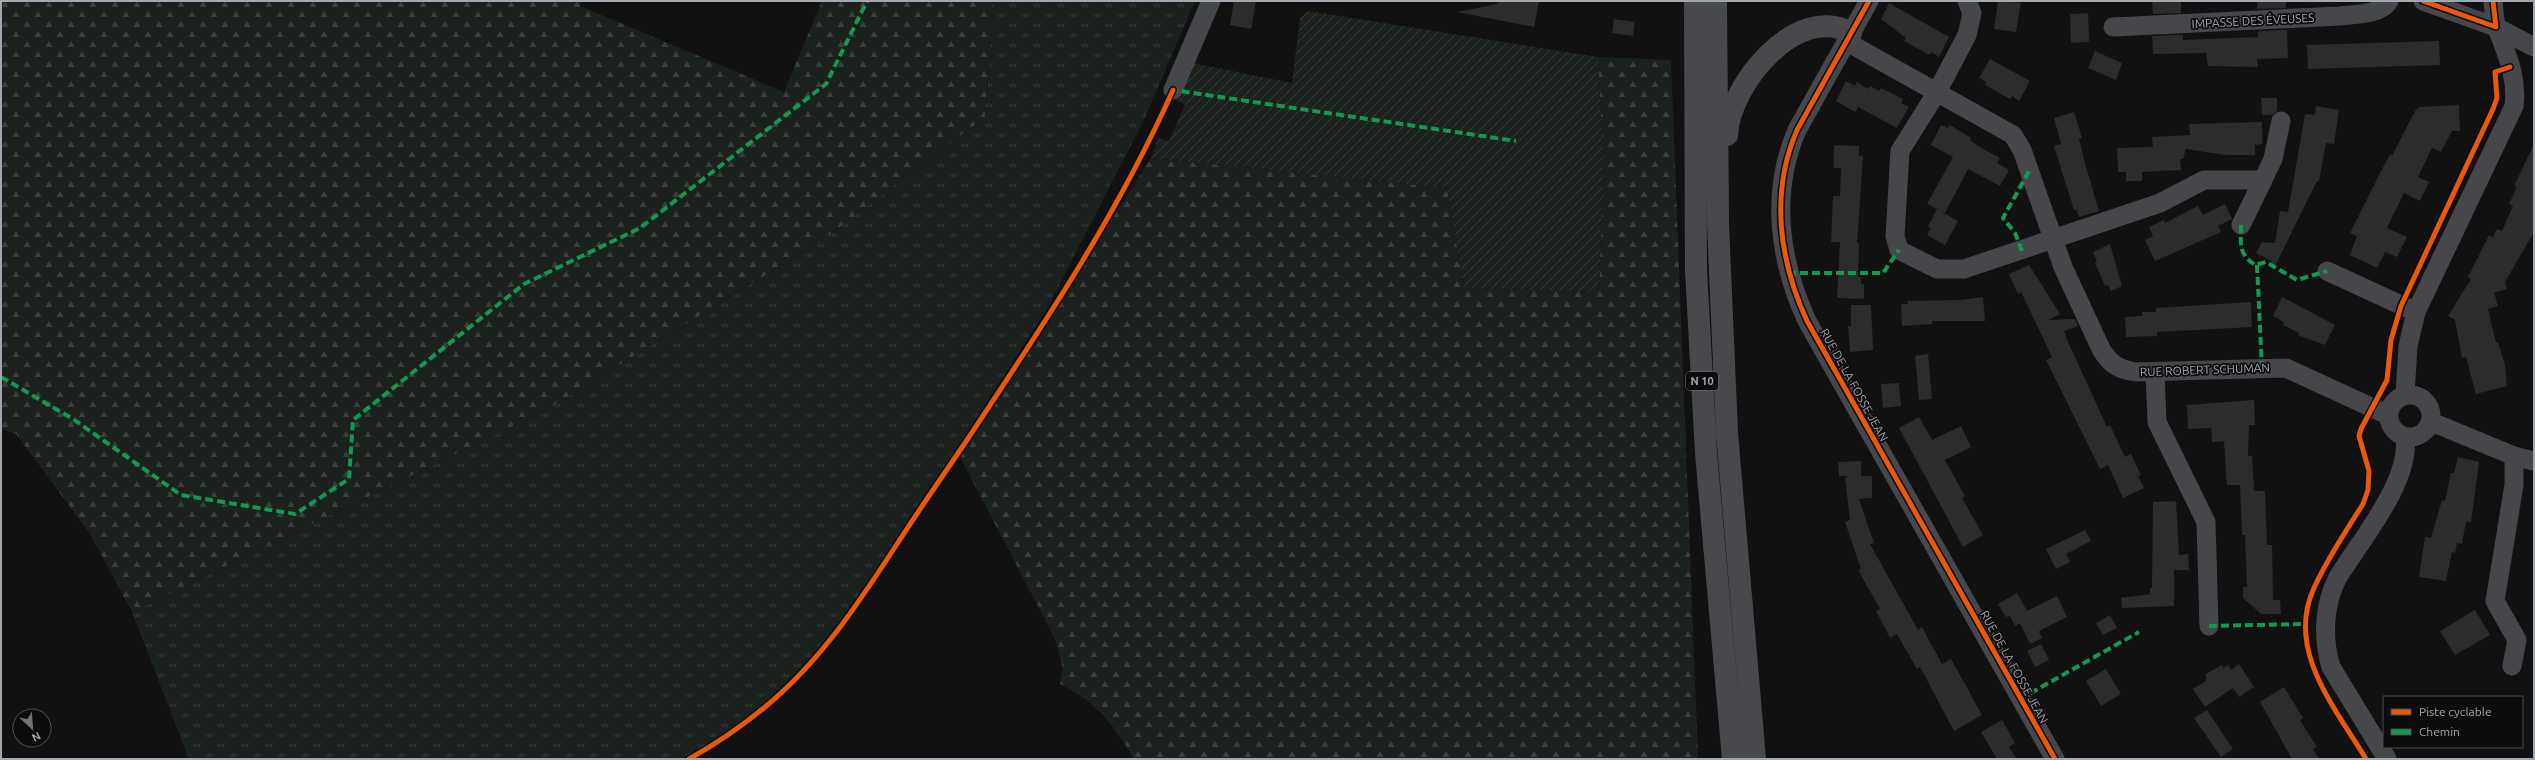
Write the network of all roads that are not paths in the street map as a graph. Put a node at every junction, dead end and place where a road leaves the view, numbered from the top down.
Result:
1 (1211, 1) edge
2 (1695, 1) edge
3 (1716, 1) edge
4 (1869, 1) edge
5 (1967, 1) edge
6 (2390, 1) edge
7 (2423, 1) edge
8 (2493, 1) edge
9 (2113, 27) dead end
10 (2496, 27) junction
11 (1849, 37) junction
12 (2534, 47) edge
13 (1173, 90) dead end
14 (1937, 92) junction
15 (2281, 121) dead end
16 (2263, 180) junction
17 (2241, 225) dead end
18 (2053, 241) junction
19 (1719, 248) junction
20 (2327, 271) dead end
21 (2416, 312) junction
22 (2156, 372) junction
23 (2405, 395) junction
24 (2388, 415) junction
25 (2430, 424) junction
26 (2405, 437) junction
27 (2514, 456) junction
28 (2534, 461) edge
29 (2209, 626) dead end
30 (2512, 666) dead end
31 (1733, 759) edge
32 (1755, 759) edge
33 (2055, 759) edge
34 (2387, 759) edge

1 - 13 street
2 - 31 main road, N 10
3 - 19 main road, N 10
4 - 11 street, RUE DE LA FOSSE JEAN
5 - 14 street
6 - 9 street, IMPASSE DES ÉVEUSES
7 - 10 street
8 - 10 street
10 - 12 street
10 - 21 street
11 - 14 street, RUE ROBERT SCHUMAN
11 - 19 main road
11 - 33 street, RUE DE LA FOSSE JEAN
14 - 18 street, RUE ROBERT SCHUMAN
14 - 18 street
15 - 16 street
16 - 17 street
16 - 18 street
18 - 22 street, RUE ROBERT SCHUMAN
19 - 32 main road, N 10
20 - 21 street
21 - 23 street
22 - 24 street, RUE ROBERT SCHUMAN
22 - 29 street
23 - 24 street
23 - 25 street
24 - 26 street
25 - 26 street
25 - 27 street
26 - 34 street
27 - 28 street
27 - 30 street

